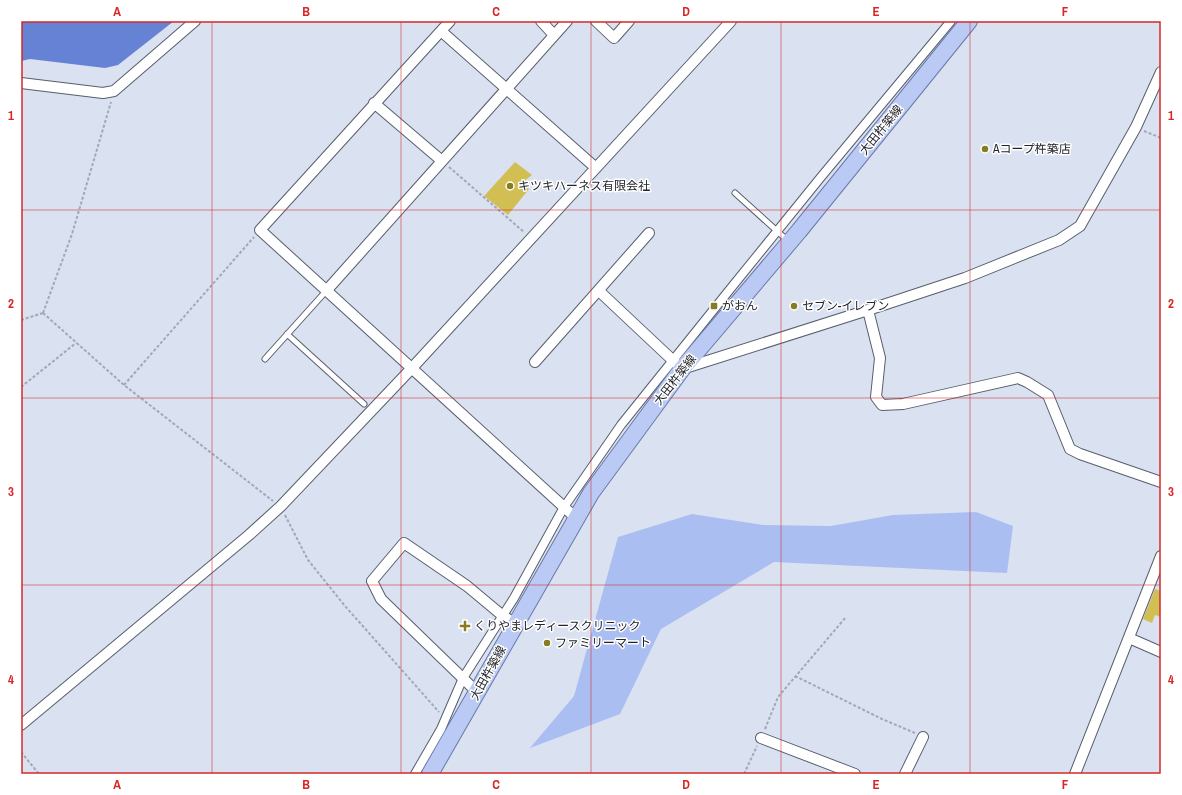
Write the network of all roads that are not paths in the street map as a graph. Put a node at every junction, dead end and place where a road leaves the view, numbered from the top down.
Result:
1 (195, 21) edge
2 (450, 21) edge
3 (541, 21) edge
4 (567, 21) edge
5 (596, 21) edge
6 (630, 21) edge
7 (731, 21) edge
8 (951, 21) edge
9 (969, 21) edge
10 (441, 31) junction
11 (554, 35) junction
12 (1161, 72) edge
13 (21, 83) edge
14 (507, 89) junction
15 (374, 103) junction
16 (442, 161) junction
17 (596, 168) junction
18 (735, 193) dead end
19 (778, 231) junction
20 (649, 233) dead end
21 (790, 242) junction
22 (327, 290) junction
23 (599, 291) junction
24 (868, 310) junction
25 (287, 334) junction
26 (265, 359) dead end
27 (535, 362) dead end
28 (678, 365) junction
29 (412, 368) junction
30 (364, 404) dead end
31 (1161, 482) edge
32 (564, 507) junction
33 (576, 518) junction
34 (1161, 556) edge
35 (509, 620) junction
36 (1129, 638) junction
37 (1161, 652) edge
38 (463, 678) junction
39 (477, 692) junction
40 (21, 724) edge
41 (923, 737) road end
42 (761, 738) road end
43 (415, 774) edge
44 (430, 774) edge
45 (855, 774) edge
46 (905, 774) edge
47 (1075, 774) edge

1 - 13 street
2 - 10 street
3 - 11 street
4 - 11 street
5 - 6 street
7 - 17 street
8 - 19 street
9 - 21 main road, 大田杵築線
10 - 14 street
10 - 15 street
11 - 14 street
12 - 24 street
14 - 16 street
14 - 17 street
15 - 16 street
15 - 22 street
16 - 22 street
17 - 29 street
18 - 19 lane
19 - 21 lane
19 - 28 street
20 - 23 street
21 - 28 main road, 大田杵築線
22 - 25 lane
22 - 29 street
23 - 27 street
23 - 28 street
24 - 28 street
24 - 31 street
25 - 26 lane
25 - 30 lane
28 - 32 street
28 - 33 main road, 大田杵築線
29 - 32 street
29 - 40 street
32 - 33 street
32 - 35 street
33 - 35 main road, 大田杵築線
34 - 36 street
35 - 38 street
35 - 38 street
35 - 39 main road, 大田杵築線
36 - 37 street
36 - 47 street
38 - 39 street
38 - 43 street
39 - 44 main road, 大田杵築線
41 - 46 street
42 - 45 street

